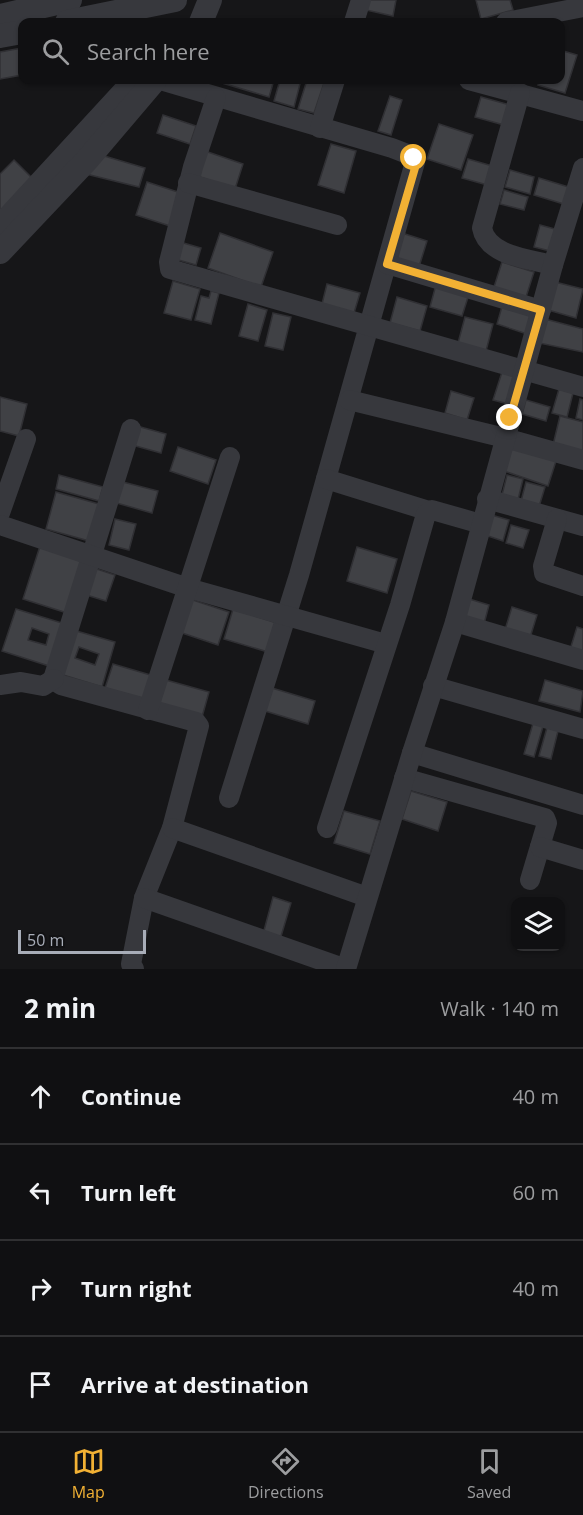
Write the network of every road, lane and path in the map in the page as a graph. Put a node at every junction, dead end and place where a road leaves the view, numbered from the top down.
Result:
1 (70, 0) edge
2 (175, 0) edge
3 (191, 0) edge
4 (210, 0) edge
5 (361, 0) edge
6 (583, 7) edge
7 (0, 16) edge
8 (87, 18) edge
9 (188, 18) edge
10 (203, 18) edge
11 (355, 18) edge
12 (527, 18) edge
13 (18, 33) edge
14 (0, 36) edge
15 (132, 84) edge
16 (152, 84) edge
17 (172, 84) edge
18 (334, 84) edge
19 (485, 84) edge
20 (520, 93) junction
21 (216, 98) junction
22 (583, 111) edge
23 (320, 128) junction
24 (583, 168) edge
25 (188, 183) junction
26 (337, 225) dead end
27 (0, 227) edge
28 (0, 252) edge
29 (387, 264) junction
30 (553, 265) junction
31 (541, 310) junction
32 (368, 327) junction
33 (524, 371) junction
34 (583, 387) edge
35 (349, 400) junction
36 (131, 429) dead end
37 (505, 438) junction
38 (26, 439) dead end
39 (230, 458) dead end
40 (583, 460) edge
41 (326, 478) junction
42 (488, 499) junction
43 (429, 511) junction
44 (0, 513) edge
45 (557, 519) junction
46 (481, 524) junction
47 (0, 525) edge
48 (583, 526) edge
49 (91, 557) junction
50 (583, 585) edge
51 (188, 588) junction
52 (287, 615) junction
53 (455, 622) junction
54 (386, 644) junction
55 (583, 660) edge
56 (54, 679) junction
57 (0, 684) edge
58 (433, 686) junction
59 (148, 710) junction
60 (583, 729) edge
61 (412, 753) junction
62 (404, 778) junction
63 (229, 798) dead end
64 (583, 805) edge
65 (172, 828) junction
66 (327, 828) dead end
67 (540, 847) junction
68 (583, 860) edge
69 (530, 880) dead end
70 (367, 897) junction
71 (144, 898) junction
72 (134, 969) edge
73 (346, 969) edge

1 - 7 street
2 - 8 street
3 - 9 street
4 - 10 street
5 - 11 street
6 - 12 street
13 - 14 street
15 - 27 street
16 - 28 street
17 - 21 street
18 - 23 street
19 - 20 street
20 - 22 street
20 - 30 street
21 - 23 street
21 - 25 street
23 - 29 street
24 - 30 street
25 - 26 street
25 - 32 street
29 - 31 street
29 - 32 street
30 - 31 street
31 - 33 street
32 - 33 street
32 - 35 street
33 - 34 street
33 - 37 street
35 - 37 street
35 - 41 street
36 - 49 street
37 - 40 street
37 - 42 street
38 - 44 street
39 - 51 street
41 - 43 street
41 - 52 street
42 - 45 street
42 - 46 street
43 - 46 street
43 - 54 street
45 - 48 street
45 - 50 street
46 - 53 street
47 - 49 street
49 - 51 street
49 - 56 street
51 - 52 street
51 - 59 street
52 - 54 street
52 - 63 street
53 - 55 street
53 - 58 street
54 - 66 street
56 - 57 street
56 - 59 street
58 - 60 street
58 - 61 street
59 - 65 street
61 - 62 street
61 - 64 street
62 - 67 street
62 - 70 street
65 - 70 street
65 - 71 street
67 - 68 street
67 - 69 street
70 - 73 street
71 - 72 street
71 - 73 street

